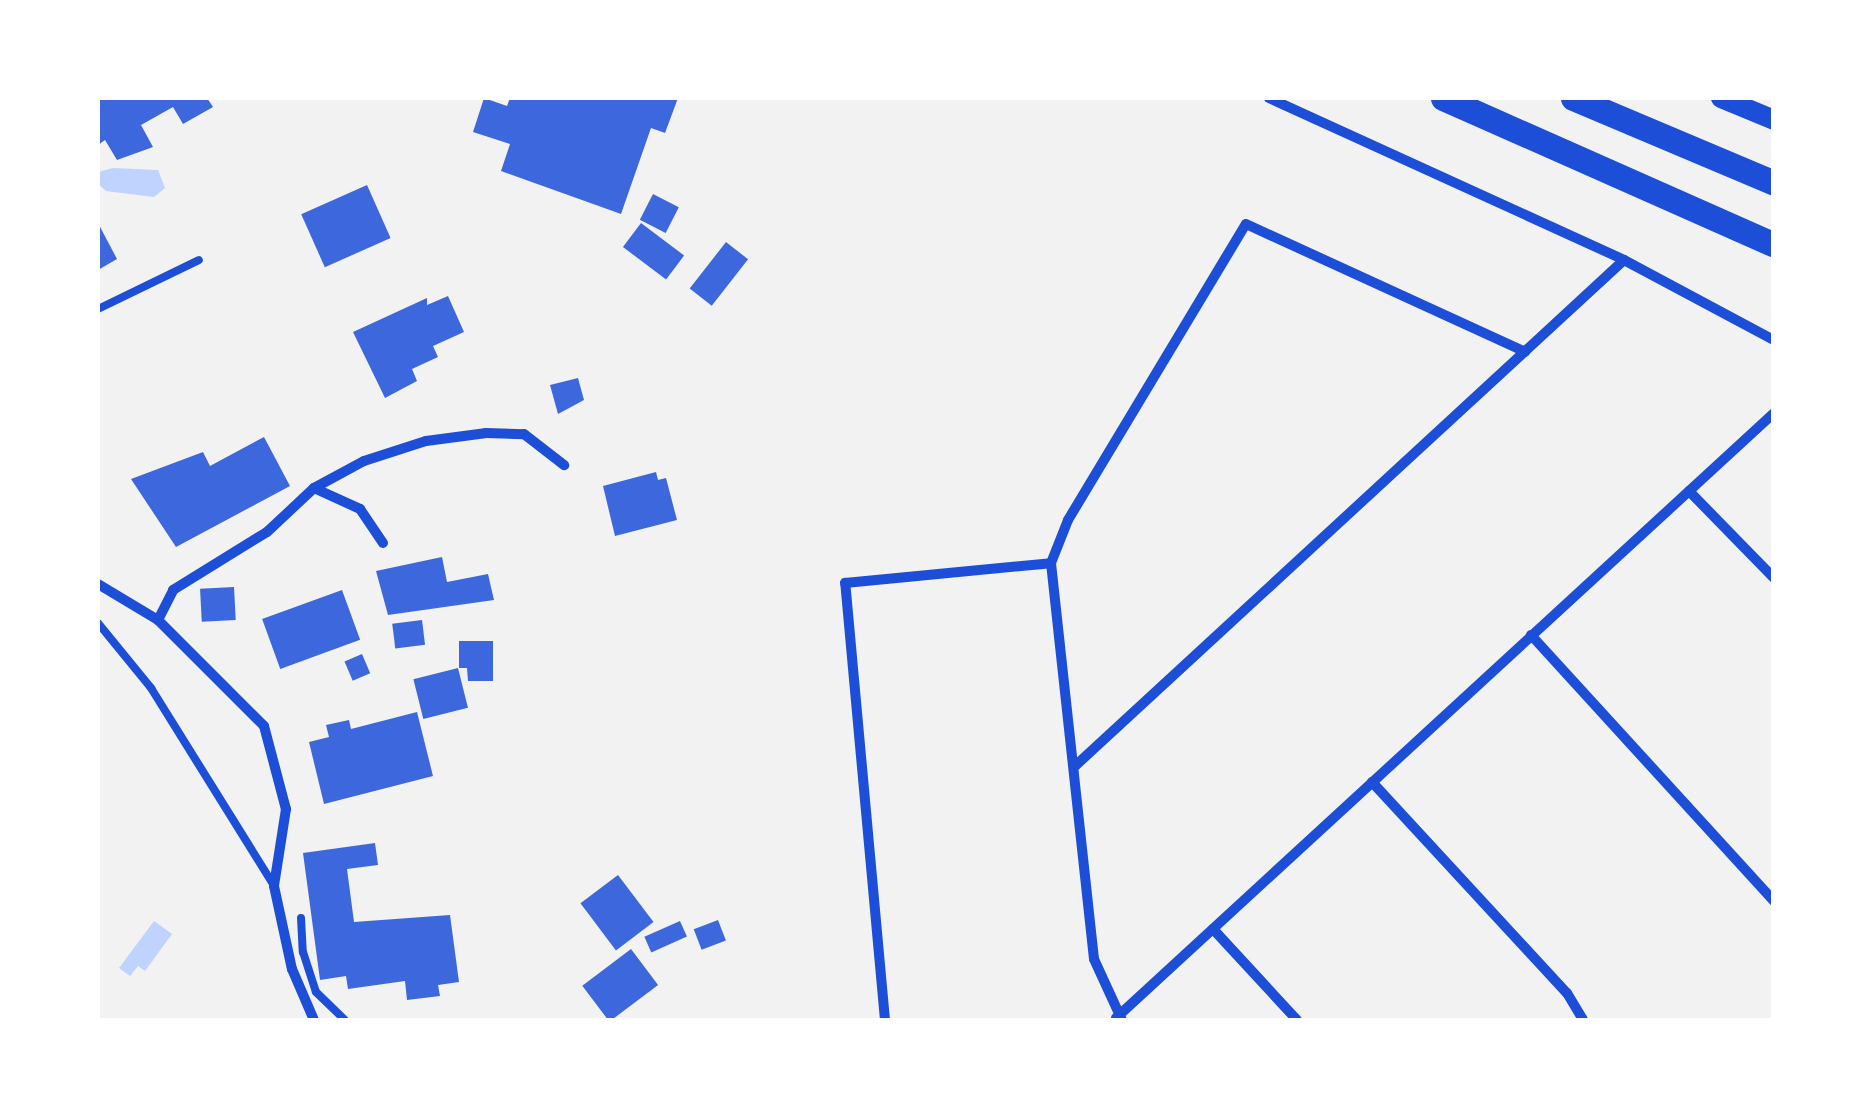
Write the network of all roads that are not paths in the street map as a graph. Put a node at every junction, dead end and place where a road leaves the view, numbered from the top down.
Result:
1 (1269, 98) edge
2 (1443, 98) edge
3 (1573, 98) edge
4 (1721, 98) edge
5 (1774, 120) edge
6 (1774, 183) edge
7 (1774, 245) edge
8 (199, 260) dead end
9 (1624, 260) junction
10 (98, 309) edge
11 (1774, 340) edge
12 (1525, 352) junction
13 (1774, 412) edge
14 (564, 464) dead end
15 (314, 488) junction
16 (1689, 490) junction
17 (383, 543) dead end
18 (1051, 563) junction
19 (1774, 578) edge
20 (98, 584) edge
21 (158, 620) junction
22 (98, 623) edge
23 (1531, 635) junction
24 (1074, 767) junction
25 (1372, 782) junction
26 (274, 886) junction
27 (1774, 902) edge
28 (301, 918) dead end
29 (1213, 929) junction
30 (1118, 1019) edge
31 (314, 1020) edge
32 (345, 1020) edge
33 (886, 1020) edge
34 (1297, 1020) edge
35 (1583, 1020) edge

1 - 9 street
2 - 7 main road
3 - 6 main road
4 - 5 main road
8 - 10 lane
9 - 11 street
9 - 12 street
12 - 18 street
12 - 24 street
13 - 16 street
14 - 15 street
15 - 17 street
15 - 21 street
16 - 19 street
16 - 23 street
18 - 24 street
18 - 33 street
20 - 21 street
21 - 26 street
22 - 26 lane
23 - 25 street
23 - 27 street
24 - 30 street
25 - 29 street
25 - 35 street
26 - 31 street
28 - 32 lane
29 - 30 street
29 - 34 street

